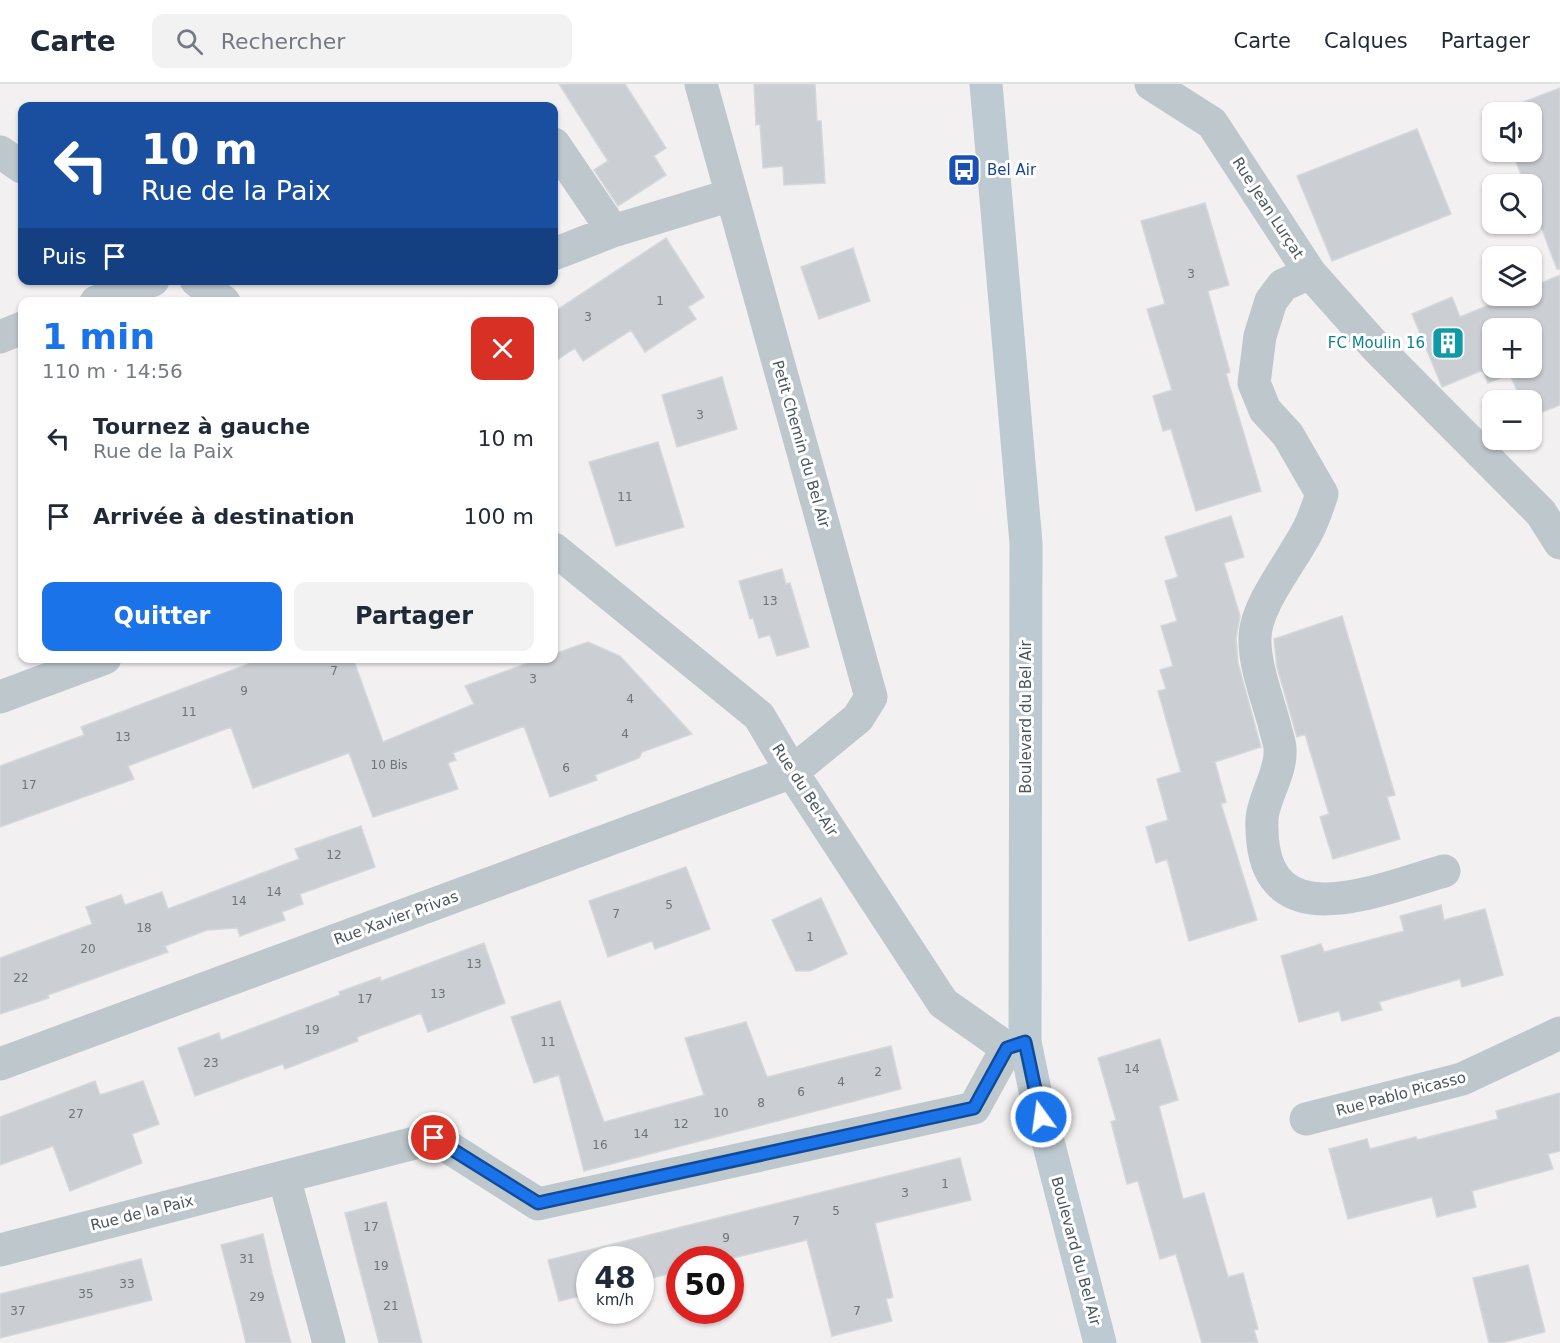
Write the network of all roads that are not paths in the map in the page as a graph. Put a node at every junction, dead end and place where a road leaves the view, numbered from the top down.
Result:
1 (701, 84) edge
2 (987, 84) edge
3 (1151, 84) edge
4 (558, 150) edge
5 (0, 152) edge
6 (18, 164) edge
7 (731, 195) junction
8 (613, 231) junction
9 (558, 252) edge
10 (1310, 273) junction
11 (140, 285) edge
12 (202, 285) edge
13 (109, 297) edge
14 (217, 297) edge
15 (18, 330) edge
16 (0, 337) edge
17 (1560, 543) edge
18 (558, 552) edge
19 (92, 663) edge
20 (0, 698) edge
21 (792, 772) junction
22 (1444, 871) dead end
23 (1560, 1034) edge
24 (1016, 1045) junction
25 (0, 1064) edge
26 (1306, 1119) dead end
27 (284, 1177) junction
28 (0, 1250) edge
29 (329, 1343) edge
30 (1100, 1343) edge

1 - 7 street, Petit Chemin du Bel Air
2 - 24 main road, Boulevard du Bel Air
3 - 10 street, Rue Jean Lurçat
4 - 8 street
5 - 6 street
7 - 8 street
7 - 21 street, Petit Chemin du Bel Air
8 - 9 street
10 - 17 street
10 - 22 street, Rue Jean Lurçat
11 - 13 street
12 - 14 street
15 - 16 street
18 - 21 street, Rue du Bel-Air
19 - 20 street
21 - 24 street, Rue du Bel-Air
21 - 25 street, Rue Xavier Privas
23 - 26 street, Rue Pablo Picasso
24 - 27 street, Rue de la Paix
24 - 30 main road, Boulevard du Bel Air
27 - 28 street, Rue de la Paix
27 - 29 street

